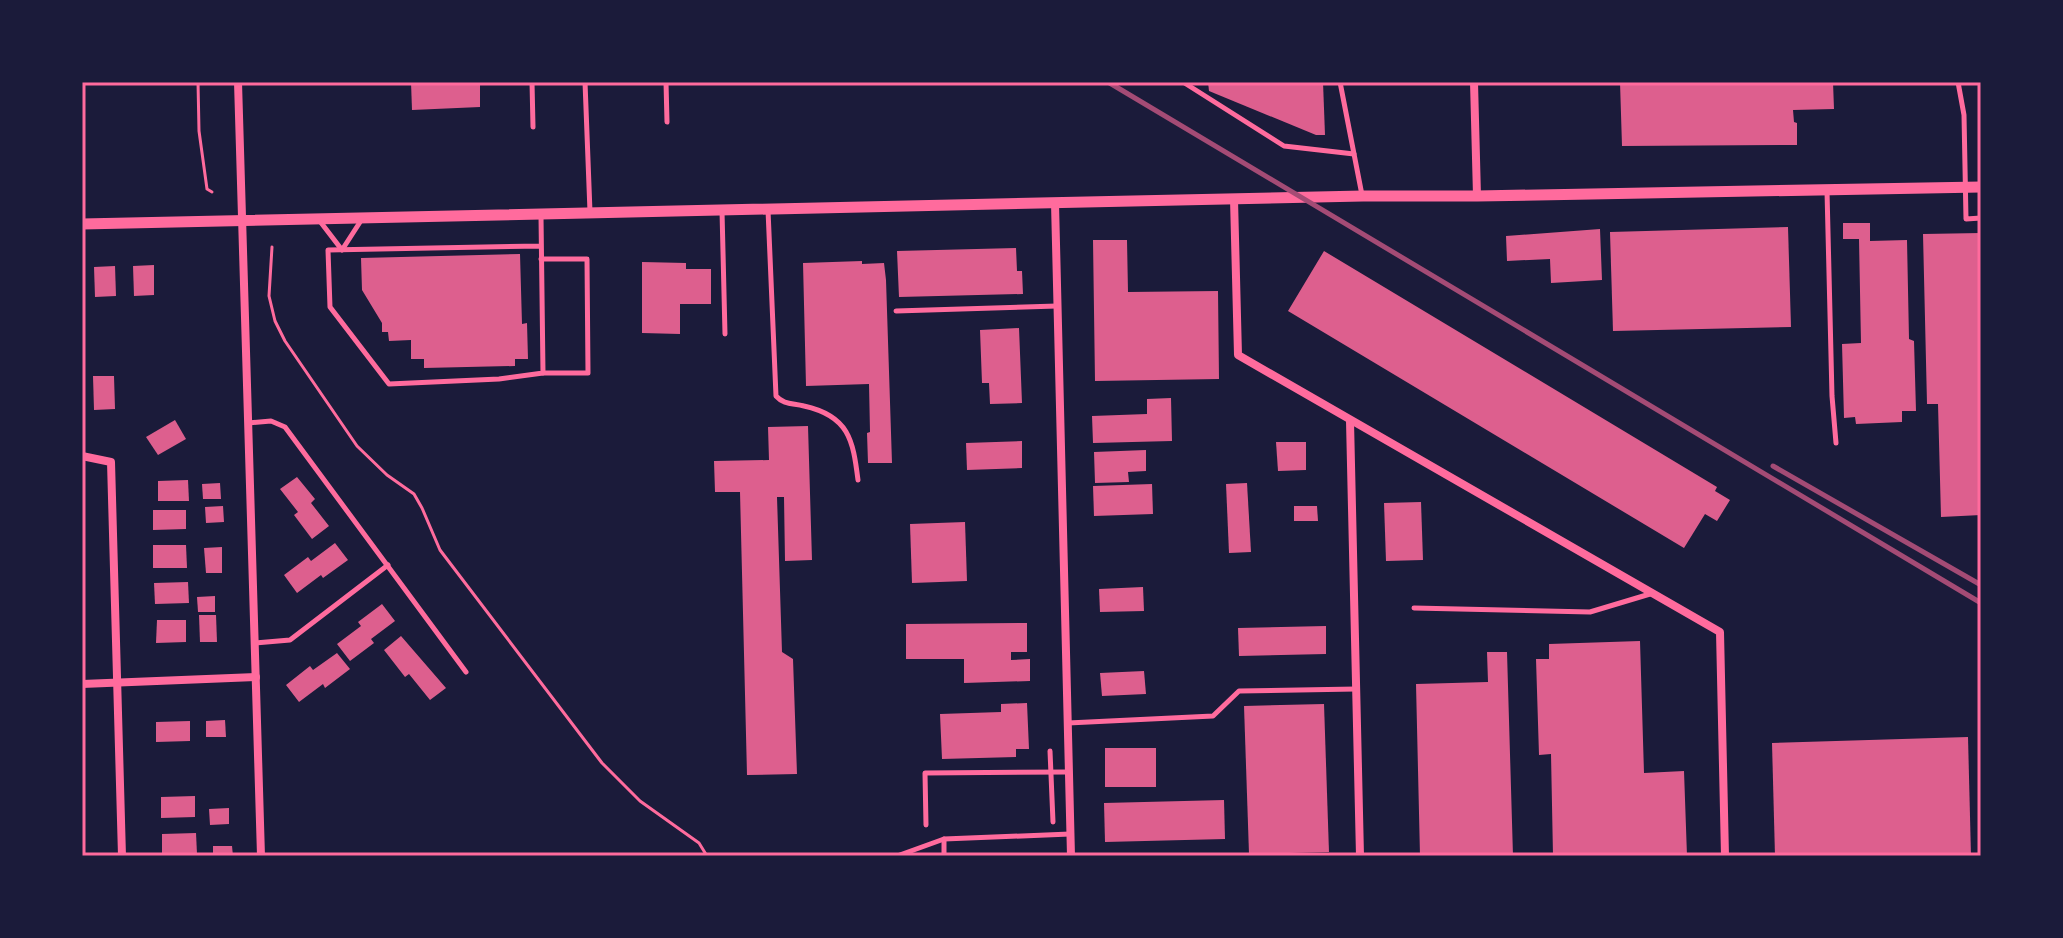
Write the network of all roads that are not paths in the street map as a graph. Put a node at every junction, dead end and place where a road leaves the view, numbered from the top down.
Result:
1 (238, 82) edge
2 (532, 82) edge
3 (585, 82) edge
4 (666, 82) edge
5 (1183, 82) edge
6 (1340, 82) edge
7 (1474, 82) edge
8 (1958, 82) edge
9 (667, 122) dead end
10 (533, 127) dead end
11 (1354, 154) junction
12 (1965, 187) junction
13 (1981, 187) edge
14 (1827, 190) junction
15 (1363, 196) junction
16 (1477, 196) junction
17 (1234, 199) junction
18 (1055, 203) junction
19 (768, 209) junction
20 (722, 210) junction
21 (590, 213) junction
22 (541, 214) junction
23 (362, 218) junction
24 (1981, 218) edge
25 (319, 219) junction
26 (242, 221) junction
27 (82, 224) edge
28 (541, 246) junction
29 (342, 250) junction
30 (541, 259) junction
31 (1057, 306) junction
32 (896, 311) dead end
33 (725, 334) dead end
34 (543, 373) junction
35 (1350, 421) junction
36 (248, 423) junction
37 (1836, 443) dead end
38 (82, 456) edge
39 (858, 480) dead end
40 (388, 565) junction
41 (1651, 593) junction
42 (1414, 608) dead end
43 (255, 643) junction
44 (466, 672) dead end
45 (256, 677) junction
46 (117, 683) junction
47 (82, 684) edge
48 (1356, 689) junction
49 (1068, 723) junction
50 (1050, 751) dead end
51 (1069, 772) junction
52 (1051, 773) junction
53 (1053, 822) dead end
54 (926, 825) dead end
55 (1071, 834) junction
56 (944, 839) junction
57 (122, 856) edge
58 (261, 856) edge
59 (897, 856) edge
60 (944, 856) edge
61 (1071, 856) edge
62 (1360, 856) edge
63 (1725, 856) edge

1 - 26 street
2 - 10 lane
3 - 21 lane
4 - 9 lane
5 - 11 lane
6 - 11 lane
7 - 16 street
8 - 12 lane
11 - 15 lane
12 - 13 street
12 - 14 street
12 - 24 lane
14 - 16 street
14 - 37 lane
15 - 16 street
15 - 17 street
17 - 18 street
17 - 35 street
18 - 19 street
18 - 31 street
19 - 20 street
19 - 39 lane
20 - 21 street
20 - 33 lane
21 - 22 street
22 - 23 street
22 - 28 lane
23 - 25 street
23 - 29 lane
25 - 26 street
25 - 29 lane
26 - 27 street
26 - 36 street
28 - 29 lane
28 - 30 lane
29 - 34 lane
30 - 34 lane
30 - 34 lane
31 - 32 lane
31 - 49 street
35 - 41 street
35 - 48 street
36 - 40 lane
36 - 43 street
38 - 46 street
40 - 43 lane
40 - 44 lane
41 - 42 lane
41 - 63 street
43 - 45 street
45 - 46 street
45 - 58 street
46 - 47 street
46 - 57 street
48 - 49 lane
48 - 62 street
49 - 51 street
50 - 52 lane
51 - 52 lane
51 - 55 street
52 - 53 lane
52 - 54 lane
55 - 56 lane
55 - 61 street
56 - 59 lane
56 - 60 lane

